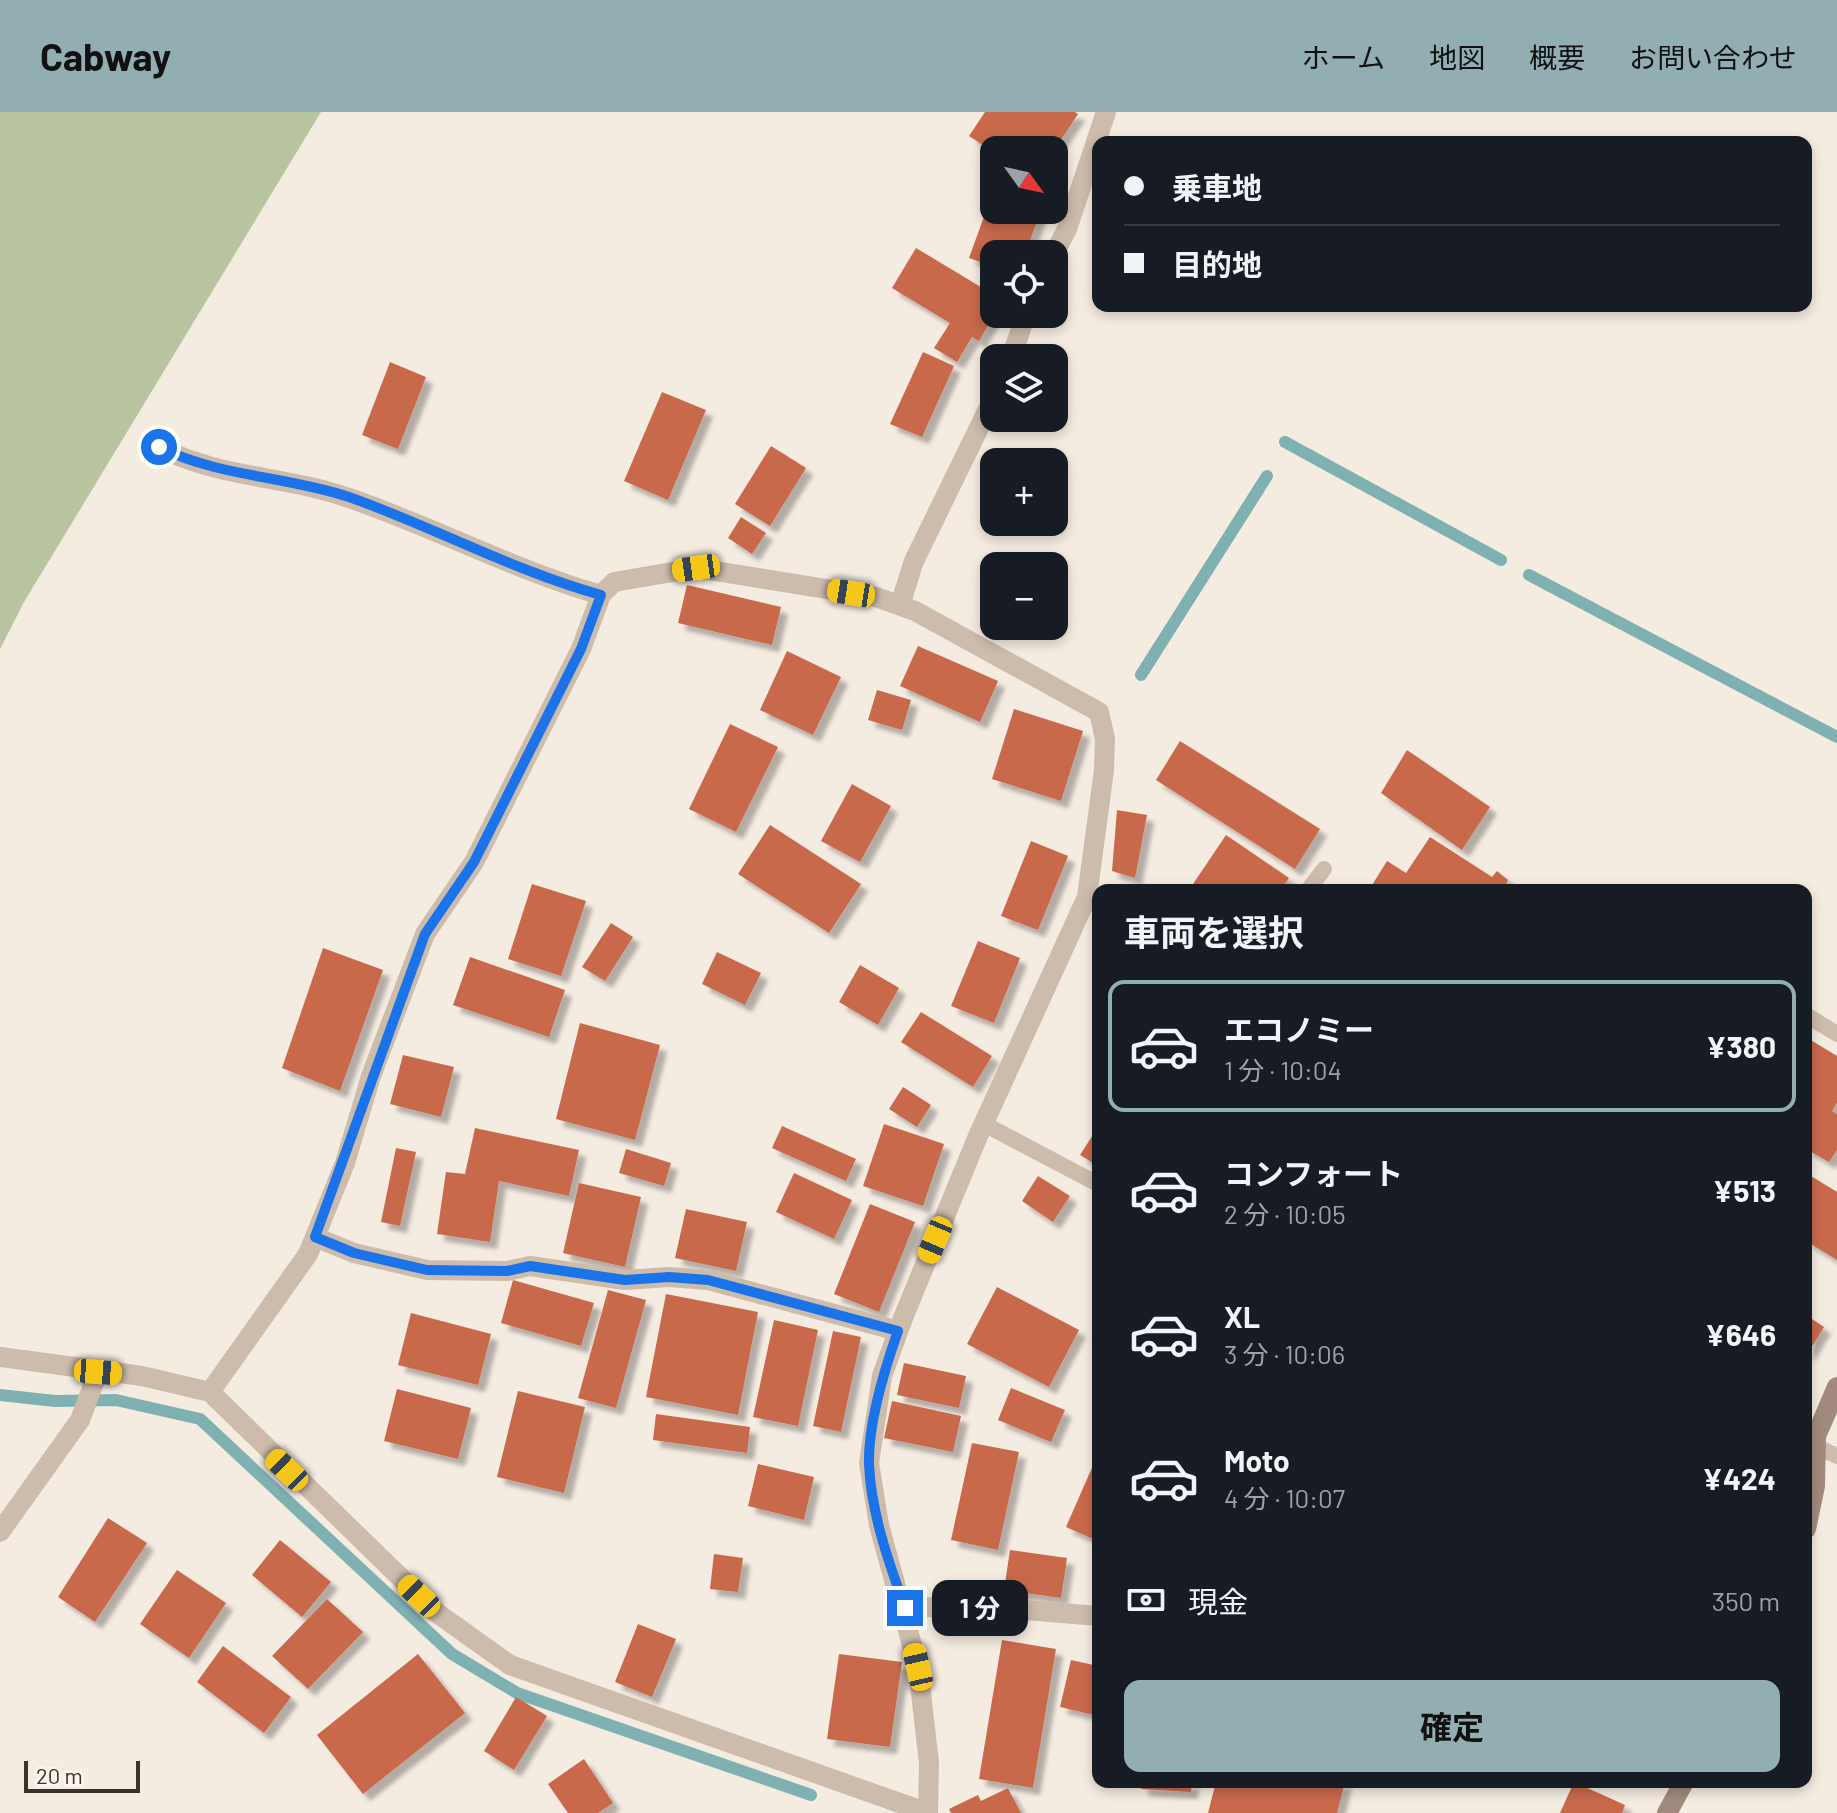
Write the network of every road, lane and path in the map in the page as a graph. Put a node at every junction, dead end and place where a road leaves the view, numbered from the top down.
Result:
1 (1106, 112) edge
2 (1098, 136) edge
3 (1092, 154) edge
4 (1060, 240) edge
5 (980, 426) edge
6 (159, 447) dead end
7 (601, 595) junction
8 (900, 605) junction
9 (1324, 869) dead end
10 (1093, 884) edge
11 (1313, 884) edge
12 (1092, 899) edge
13 (1812, 1019) edge
14 (1837, 1034) edge
15 (984, 1124) junction
16 (1092, 1181) edge
17 (315, 1237) junction
18 (898, 1331) junction
19 (0, 1357) edge
20 (98, 1372) junction
21 (1837, 1387) edge
22 (210, 1392) junction
23 (1812, 1437) edge
24 (1837, 1456) edge
25 (1812, 1500) edge
26 (0, 1532) edge
27 (905, 1608) junction
28 (1092, 1616) edge
29 (1681, 1788) edge
30 (928, 1813) edge
31 (1667, 1813) edge

1 - 2 street
3 - 4 street
5 - 8 street
6 - 7 street
7 - 8 street
7 - 17 street
8 - 10 street
9 - 11 lane
12 - 15 street
13 - 14 lane
15 - 16 lane
15 - 18 street
17 - 18 street
17 - 22 street
18 - 27 street
19 - 20 street
20 - 22 street
20 - 26 street
21 - 23 main road
22 - 30 street
23 - 24 lane
23 - 25 main road
27 - 28 street
27 - 30 street
29 - 31 main road

